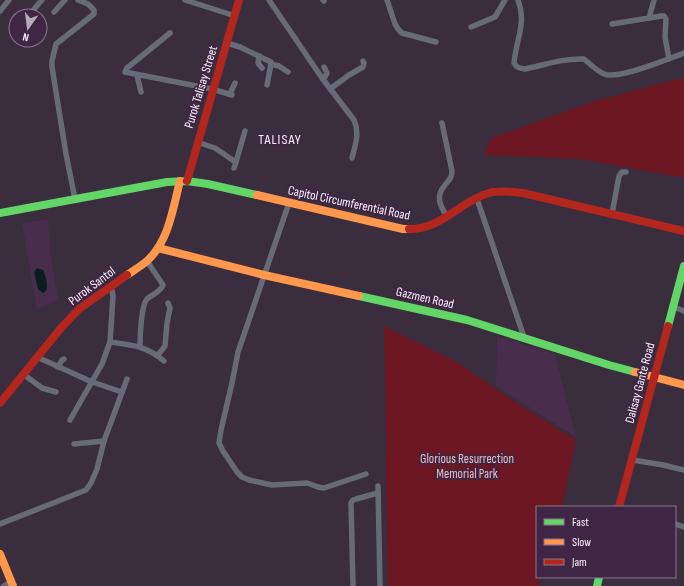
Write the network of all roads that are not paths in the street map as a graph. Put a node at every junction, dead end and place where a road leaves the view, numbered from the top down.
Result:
1 (9, 0) edge
2 (42, 0) edge
3 (65, 0) edge
4 (78, 0) edge
5 (185, 0) edge
6 (239, 0) edge
7 (269, 0) edge
8 (387, 0) edge
9 (505, 0) edge
10 (518, 0) edge
11 (654, 0) edge
12 (35, 8) edge
13 (0, 11) edge
14 (54, 12) dead end
15 (235, 16) junction
16 (649, 18) junction
17 (612, 24) dead end
18 (471, 27) dead end
19 (170, 33) dead end
20 (436, 42) dead end
21 (227, 43) junction
22 (684, 53) edge
23 (259, 56) junction
24 (669, 59) junction
25 (363, 61) dead end
26 (272, 64) junction
27 (324, 67) dead end
28 (262, 68) dead end
29 (288, 72) dead end
30 (137, 75) junction
31 (322, 78) junction
32 (235, 83) dead end
33 (267, 85) dead end
34 (212, 89) junction
35 (330, 89) junction
36 (141, 92) dead end
37 (442, 123) dead end
38 (245, 131) dead end
39 (197, 142) junction
40 (352, 158) dead end
41 (626, 172) dead end
42 (183, 181) junction
43 (74, 199) junction
44 (476, 199) junction
45 (289, 203) junction
46 (0, 213) edge
47 (612, 214) junction
48 (447, 217) junction
49 (684, 232) edge
50 (158, 248) junction
51 (147, 261) junction
52 (684, 266) edge
53 (264, 275) junction
54 (682, 278) edge
55 (111, 286) junction
56 (168, 303) dead end
57 (673, 307) junction
58 (684, 311) edge
59 (524, 337) junction
60 (110, 342) junction
61 (140, 346) junction
62 (158, 355) junction
63 (37, 357) junction
64 (64, 359) dead end
65 (164, 361) dead end
66 (58, 366) junction
67 (23, 374) junction
68 (654, 378) junction
69 (127, 379) dead end
70 (92, 382) junction
71 (684, 385) edge
72 (56, 392) dead end
73 (122, 392) junction
74 (0, 403) edge
75 (70, 420) dead end
76 (104, 441) junction
77 (74, 444) dead end
78 (632, 460) junction
79 (684, 470) edge
80 (366, 474) dead end
81 (378, 486) dead end
82 (378, 493) junction
83 (619, 506) edge
84 (0, 524) edge
85 (0, 554) edge
86 (10, 585) edge
87 (353, 586) edge
88 (380, 586) edge

1 - 13 street
2 - 12 street
3 - 14 street
4 - 43 street
5 - 15 street
6 - 15 street, Purok Talisay Street
7 - 31 street
8 - 20 street
9 - 18 street
10 - 24 street
11 - 16 street
15 - 21 street, Purok Talisay Street
16 - 17 street
16 - 24 street
19 - 30 street
21 - 23 street
21 - 34 street, Purok Talisay Street
22 - 24 street
23 - 26 street
23 - 28 street
25 - 35 street
26 - 29 street
26 - 33 street
27 - 31 street
30 - 34 street
30 - 36 street
31 - 35 street
32 - 34 street
34 - 39 street, Purok Talisay Street
35 - 40 street
37 - 48 street
38 - 39 street
39 - 42 street, Purok Talisay Street
41 - 47 street
42 - 43 street, Capitol Circumferential Road
42 - 45 street, Capitol Circumferential Road
42 - 50 street, Purok Santol
43 - 46 street, Capitol Circumferential Road
44 - 47 street, Capitol Circumferential Road
44 - 48 street, Capitol Circumferential Road
44 - 59 street
45 - 48 street, Capitol Circumferential Road
45 - 53 street
47 - 49 street, Capitol Circumferential Road
50 - 51 street, Purok Santol
50 - 53 street, Gazmen Road
51 - 55 street, Purok Santol
51 - 61 street
52 - 54 street, Dalisay Gante Road
53 - 59 street, Gazmen Road
53 - 80 street
54 - 57 street, Dalisay Gante Road
55 - 60 street
55 - 63 street, Purok Santol
56 - 62 street
57 - 58 street
57 - 68 street, Dalisay Gante Road
59 - 68 street, Gazmen Road
60 - 61 street
60 - 70 street
61 - 62 street
62 - 65 street
63 - 66 street
63 - 67 street, Purok Santol
64 - 66 street
66 - 70 street
67 - 72 street
67 - 74 street, Purok Santol
68 - 71 street, Gazmen Road
68 - 78 street, Dalisay Gante Road
69 - 73 street
70 - 73 street
70 - 75 street
73 - 76 street
76 - 77 street
76 - 84 street
78 - 79 street
78 - 83 street, Dalisay Gante Road
81 - 82 street
82 - 87 street
82 - 88 street
85 - 86 street

